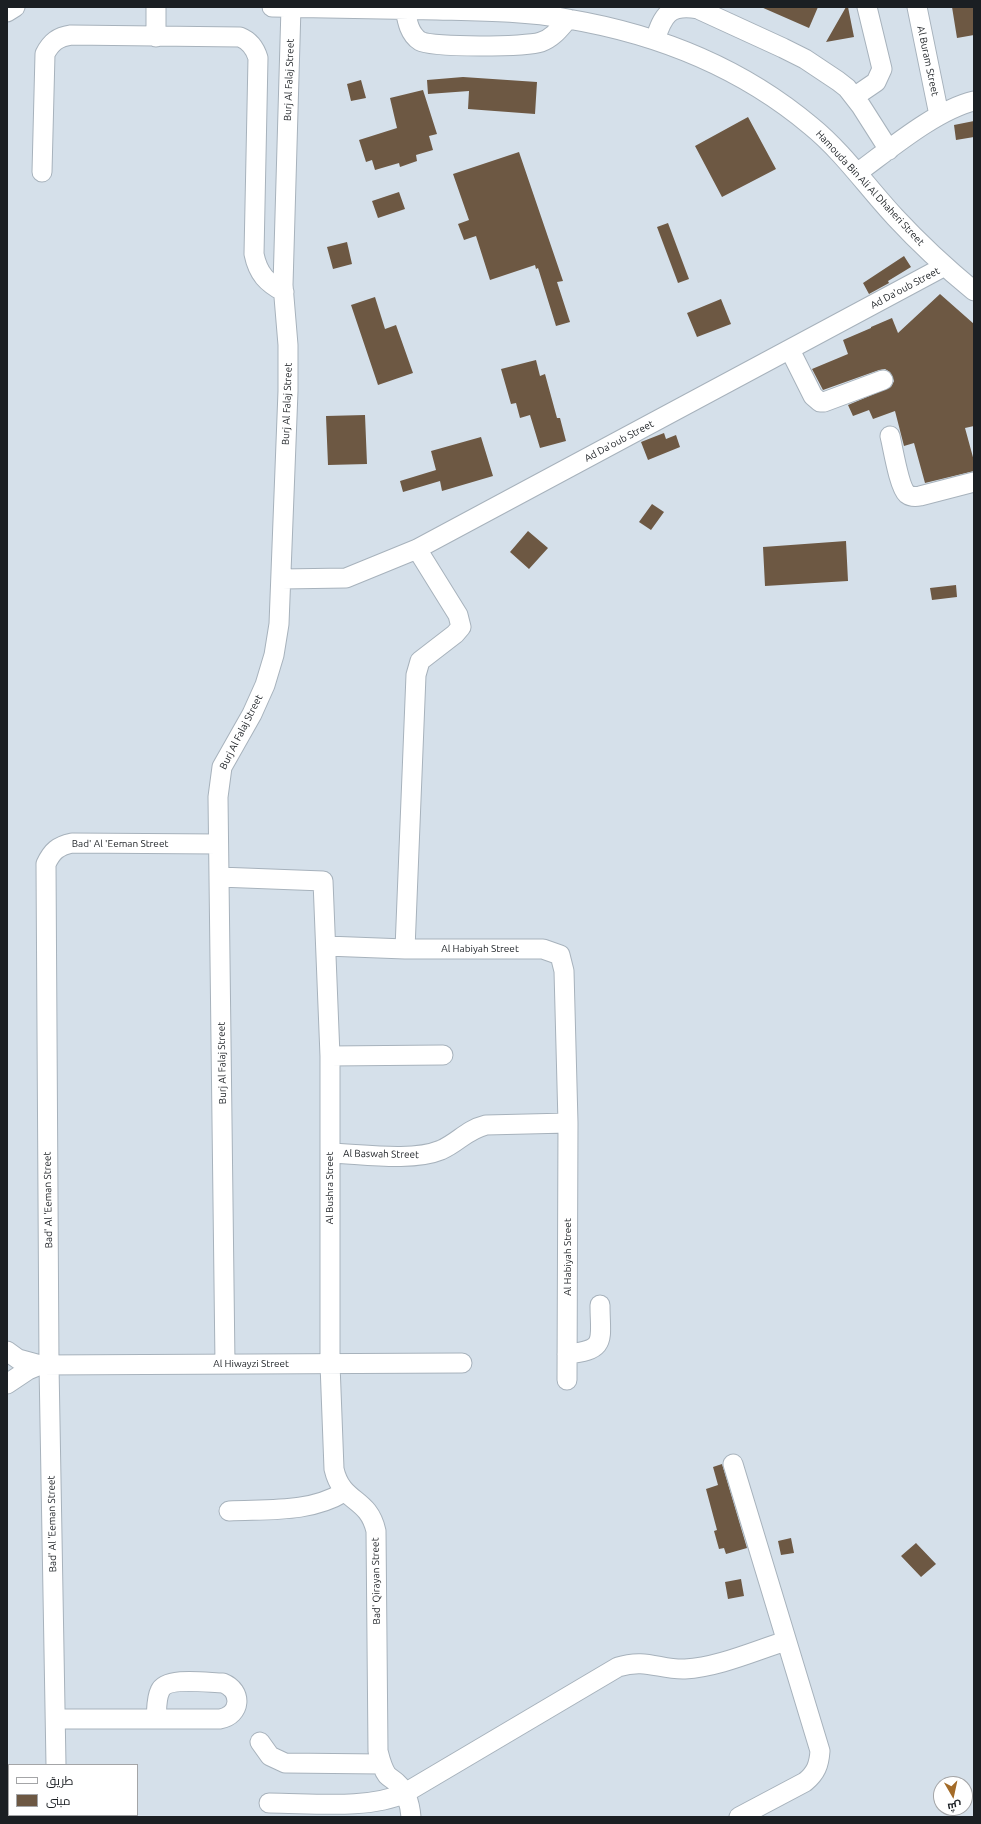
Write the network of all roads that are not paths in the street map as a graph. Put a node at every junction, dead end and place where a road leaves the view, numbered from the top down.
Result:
1 (15, 7) edge
2 (156, 7) edge
3 (272, 7) edge
4 (291, 7) edge
5 (867, 7) edge
6 (917, 7) edge
7 (405, 9) junction
8 (663, 11) edge
9 (7, 12) edge
10 (560, 14) edge
11 (156, 37) junction
12 (655, 40) junction
13 (854, 97) junction
14 (974, 101) edge
15 (939, 115) junction
16 (888, 150) junction
17 (42, 172) dead end
18 (857, 173) junction
19 (945, 266) junction
20 (974, 291) edge
21 (284, 292) junction
22 (790, 350) junction
23 (883, 380) dead end
24 (890, 436) dead end
25 (974, 482) edge
26 (417, 549) junction
27 (282, 579) junction
28 (218, 844) junction
29 (219, 877) junction
30 (326, 946) junction
31 (405, 949) junction
32 (443, 1055) dead end
33 (330, 1056) junction
34 (568, 1124) junction
35 (330, 1153) junction
36 (600, 1305) dead end
37 (7, 1351) edge
38 (567, 1354) junction
39 (462, 1363) dead end
40 (225, 1364) junction
41 (330, 1364) junction
42 (45, 1365) junction
43 (567, 1380) dead end
44 (7, 1384) edge
45 (733, 1464) dead end
46 (344, 1492) junction
47 (229, 1510) dead end
48 (786, 1641) junction
49 (56, 1719) junction
50 (156, 1719) dead end
51 (260, 1742) dead end
52 (56, 1764) edge
53 (381, 1764) junction
54 (405, 1793) junction
55 (269, 1803) dead end
56 (411, 1817) edge
57 (739, 1817) edge

1 - 9 street
2 - 11 street
3 - 4 street, Hamouda Bin Ali Al Dhaheri Street
4 - 7 street, Hamouda Bin Ali Al Dhaheri Street
4 - 21 street, Burj Al Falaj Street
5 - 13 street
6 - 15 street, Al Buram Street
7 - 10 street, Hamouda Bin Ali Al Dhaheri Street
7 - 10 street
8 - 12 street
8 - 13 street
10 - 12 street, Hamouda Bin Ali Al Dhaheri Street
11 - 17 street
11 - 21 street
12 - 18 street, Hamouda Bin Ali Al Dhaheri Street
13 - 16 street
14 - 15 street
15 - 16 street
16 - 18 street
18 - 19 street, Hamouda Bin Ali Al Dhaheri Street
19 - 20 street, Hamouda Bin Ali Al Dhaheri Street
19 - 22 street, Ad Da'oub Street
21 - 27 street, Burj Al Falaj Street
22 - 23 street
22 - 26 street, Ad Da'oub Street
24 - 25 street
26 - 27 street, Ad Da'oub Street
26 - 31 street
27 - 28 street, Burj Al Falaj Street
28 - 29 street, Burj Al Falaj Street
28 - 42 street, Bad' Al 'Eeman Street
29 - 30 street, Al Bushra Street
29 - 40 street, Burj Al Falaj Street
30 - 31 street
30 - 33 street, Al Bushra Street
31 - 34 street, Al Habiyah Street
32 - 33 street
33 - 35 street, Al Bushra Street
34 - 35 street, Al Baswah Street
34 - 38 street, Al Habiyah Street
35 - 41 street, Al Bushra Street
36 - 38 street
37 - 42 street, Al Hiwayzi Street
38 - 43 street, Al Habiyah Street
39 - 41 street, Al Hiwayzi Street
40 - 41 street, Al Hiwayzi Street
40 - 42 street, Al Hiwayzi Street
41 - 46 street, Al Bushra Street
42 - 44 street, Al Hiwayzi Street
42 - 49 street, Bad' Al 'Eeman Street
45 - 48 street
46 - 47 street
46 - 53 street, Bad' Qirayan Street
48 - 54 street
48 - 57 street
49 - 50 street
49 - 52 street, Bad' Al 'Eeman Street
51 - 53 street
53 - 54 street, Bad' Qirayan Street
54 - 55 street
54 - 56 street

